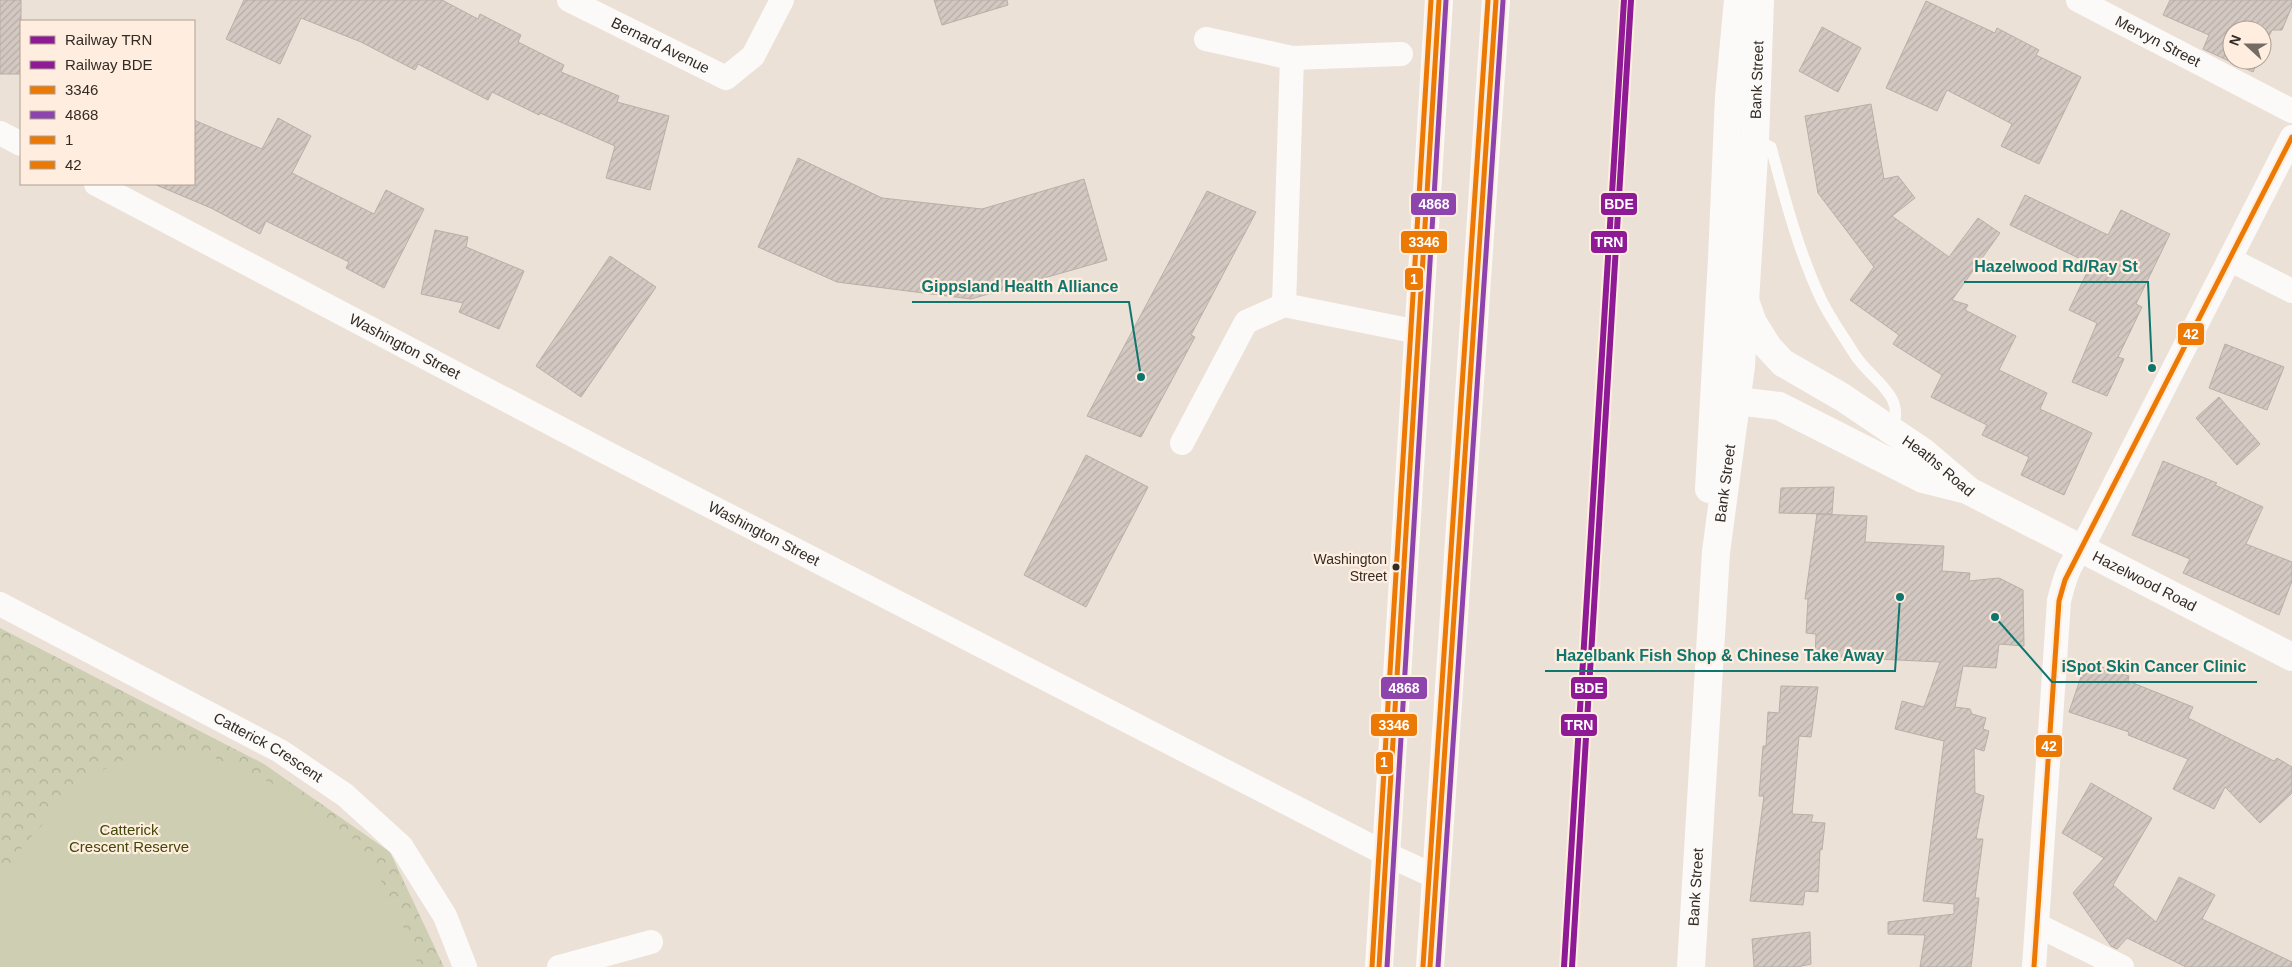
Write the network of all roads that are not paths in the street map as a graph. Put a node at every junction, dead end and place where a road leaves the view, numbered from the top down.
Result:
1 (569, 0) edge
2 (782, 0) edge
3 (1439, 0) edge
4 (1496, 0) edge
5 (1738, 0) edge
6 (1760, 0) edge
7 (2078, 0) edge
8 (1206, 39) dead end
9 (1401, 54) dead end
10 (1292, 58) junction
11 (2292, 111) edge
12 (0, 133) edge
13 (2292, 137) edge
14 (1755, 139) junction
15 (20, 143) edge
16 (98, 185) edge
17 (2231, 260) junction
18 (2292, 292) edge
19 (1744, 298) junction
20 (1284, 305) junction
21 (1418, 332) junction
22 (1783, 363) junction
23 (1741, 366) junction
24 (1715, 382) junction
25 (1737, 401) junction
26 (1892, 431) junction
27 (1182, 443) dead end
28 (1969, 491) junction
29 (2080, 550) junction
30 (1716, 552) junction
31 (0, 604) edge
32 (2292, 657) edge
33 (1386, 854) junction
34 (1436, 876) junction
35 (2037, 925) junction
36 (651, 942) dead end
37 (465, 967) edge
38 (559, 967) edge
39 (1379, 967) edge
40 (1430, 967) edge
41 (1690, 967) edge
42 (2034, 967) edge
43 (2122, 967) edge

1 - 2 street, Bernard Avenue
3 - 21 main road
4 - 34 main road
5 - 24 main road
6 - 14 main road, Bank Street
7 - 11 street, Mervyn Street
8 - 10 street
9 - 10 street
10 - 20 street
12 - 15 street
13 - 17 street
14 - 19 main road, Bank Street
14 - 26 lane
16 - 33 street, Washington Street
17 - 18 street
17 - 29 street
19 - 22 main road, Heaths Road
19 - 23 main road, Bank Street
20 - 21 street
20 - 27 street
21 - 33 main road
22 - 23 main road
22 - 26 main road, Heaths Road
23 - 24 main road
23 - 25 main road, Bank Street
24 - 25 main road
24 - 30 main road
25 - 28 main road, Heaths Road
25 - 30 main road, Bank Street
26 - 28 main road, Heaths Road
28 - 29 main road, Hazelwood Road
29 - 32 main road, Hazelwood Road
29 - 35 street
30 - 41 main road, Bank Street
31 - 37 street, Catterick Crescent
33 - 34 street, Washington Street
33 - 39 main road
34 - 40 main road
35 - 42 street
35 - 43 street
36 - 38 street

